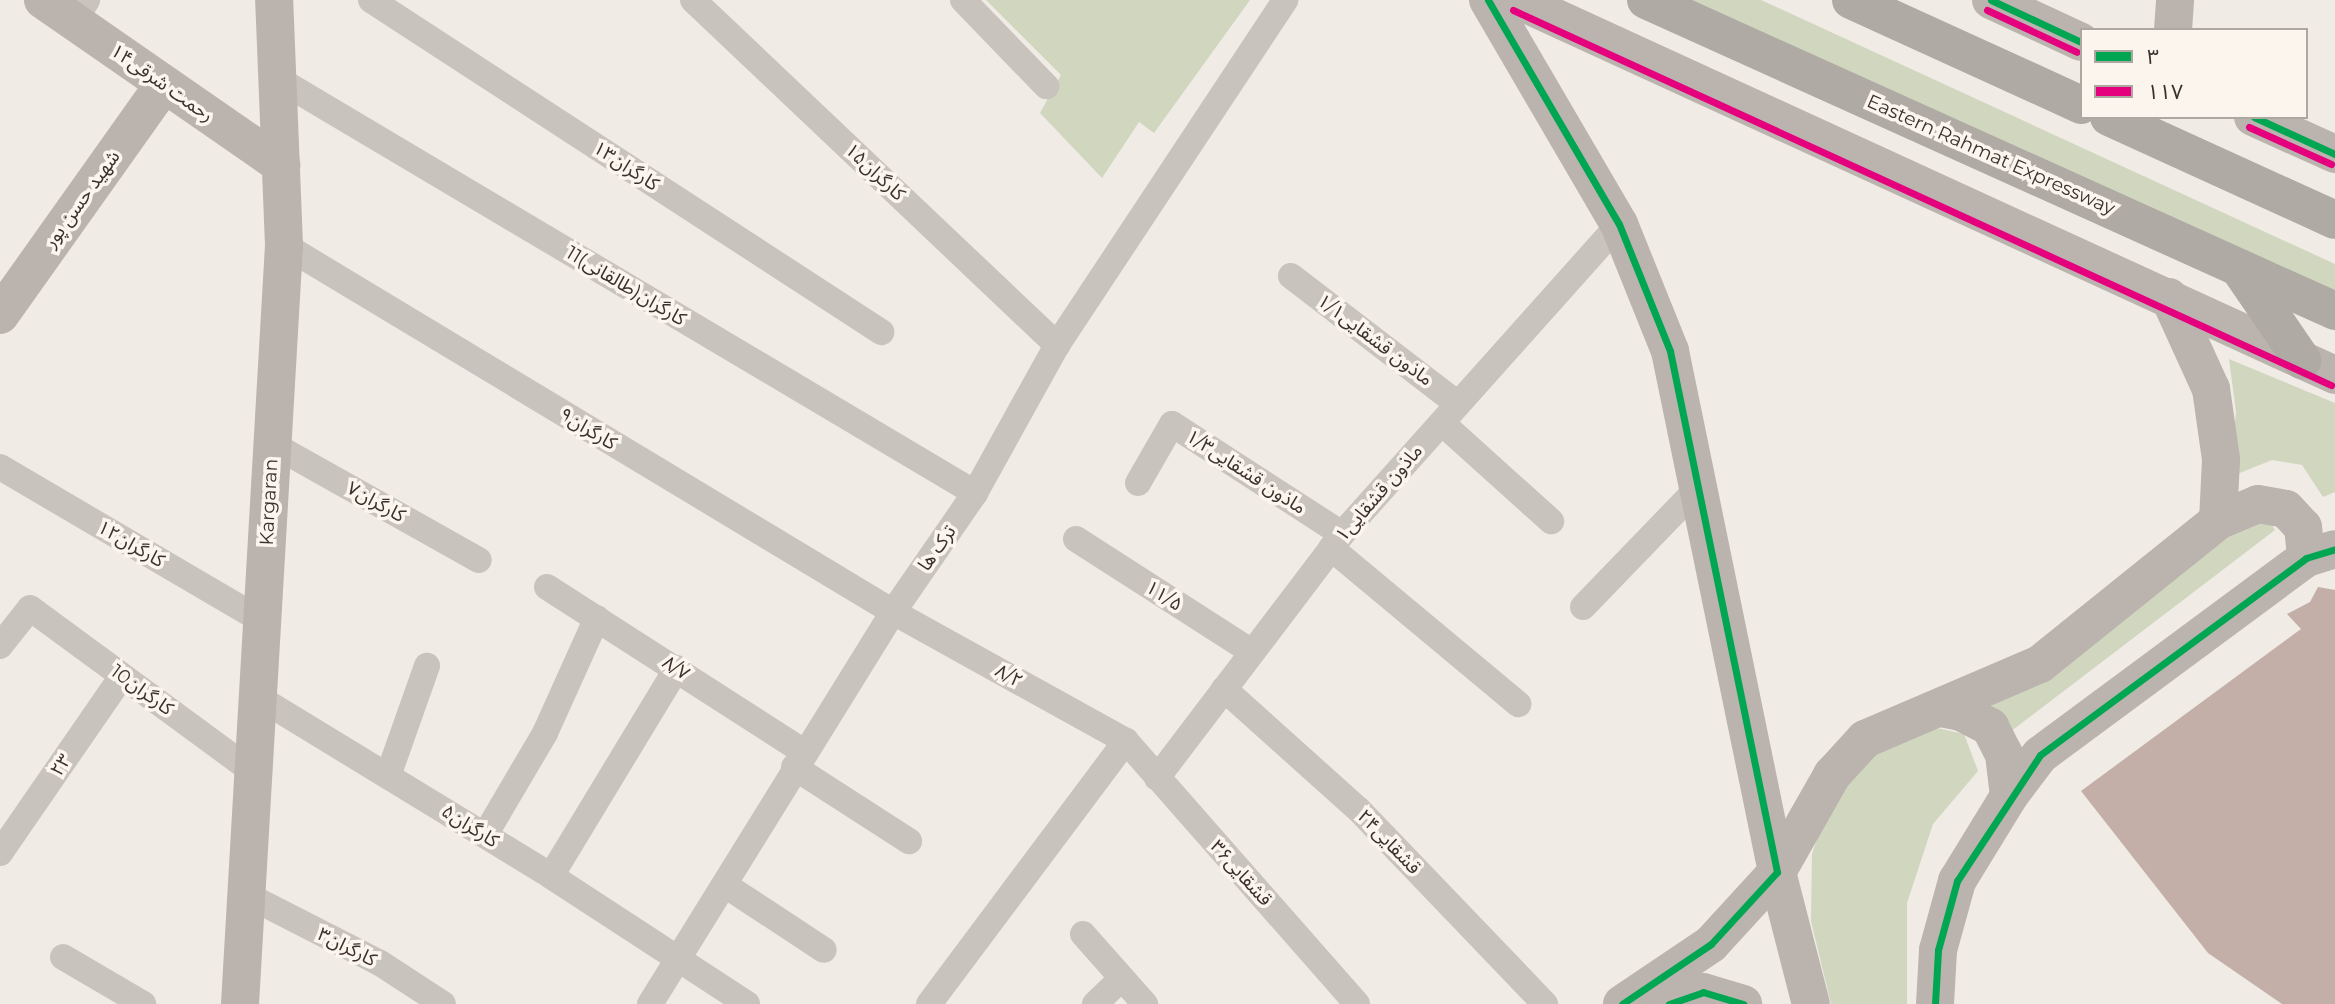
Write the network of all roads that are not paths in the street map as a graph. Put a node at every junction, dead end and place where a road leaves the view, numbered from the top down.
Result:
1 (43, 0) edge
2 (274, 0) edge
3 (371, 0) edge
4 (693, 0) edge
5 (963, 0) edge
6 (1284, 0) edge
7 (1488, 0) edge
8 (1517, 0) edge
9 (1646, 0) edge
10 (1851, 0) edge
11 (1991, 0) edge
12 (2175, 0) edge
13 (80, 11) edge
14 (2173, 28) edge
15 (2080, 42) edge
16 (278, 79) junction
17 (164, 84) junction
18 (1046, 86) dead end
19 (2080, 105) edge
20 (2113, 119) edge
21 (2257, 119) edge
22 (2335, 154) edge
23 (281, 165) junction
24 (2335, 220) edge
25 (1619, 224) junction
26 (284, 246) junction
27 (2238, 267) junction
28 (1292, 276) dead end
29 (2169, 298) junction
30 (2335, 311) edge
31 (0, 314) edge
32 (881, 332) dead end
33 (1057, 345) junction
34 (2319, 368) edge
35 (1450, 413) junction
36 (272, 444) junction
37 (0, 467) edge
38 (1138, 483) dead end
39 (1701, 485) junction
40 (975, 493) junction
41 (1551, 521) dead end
42 (2218, 521) junction
43 (1076, 539) dead end
44 (1336, 541) junction
45 (2321, 553) edge
46 (479, 560) dead end
47 (547, 587) dead end
48 (1583, 607) dead end
49 (893, 612) junction
50 (597, 618) junction
51 (262, 621) junction
52 (0, 646) edge
53 (1252, 652) junction
54 (427, 666) dead end
55 (677, 668) junction
56 (122, 676) junction
57 (1224, 690) junction
58 (258, 697) junction
59 (1518, 704) dead end
60 (1941, 708) junction
61 (1126, 741) junction
62 (799, 760) junction
63 (253, 772) junction
64 (388, 776) junction
65 (1157, 778) junction
66 (2009, 796) junction
67 (485, 835) junction
68 (909, 841) dead end
69 (0, 853) edge
70 (1777, 872) junction
71 (551, 876) junction
72 (724, 885) junction
73 (247, 895) junction
74 (1083, 934) dead end
75 (824, 950) dead end
76 (63, 957) dead end
77 (681, 958) junction
78 (1122, 978) junction
79 (143, 1004) edge
80 (240, 1004) edge
81 (443, 1004) edge
82 (650, 1004) edge
83 (747, 1004) edge
84 (929, 1004) edge
85 (1096, 1004) edge
86 (1145, 1004) edge
87 (1357, 1004) edge
88 (1545, 1004) edge
89 (1622, 1004) edge
90 (1669, 1004) edge
91 (1743, 1004) edge
92 (1811, 1004) edge
93 (1935, 1004) edge

1 - 13 street, ۱۴رحمت شرقی
2 - 16 street, Kargaran
3 - 32 street, کارگران۱۳
4 - 33 street, ۱۵کارگران
5 - 18 street
6 - 33 street, ترک ها
7 - 25 street
8 - 29 street
9 - 27 highway, Eastern Rahmat Expressway
10 - 19 highway
11 - 15 street
12 - 14 street
13 - 17 street, ۱۴رحمت شرقی
16 - 23 street, Kargaran
16 - 40 street, 11کارگران(طالقانی)
17 - 23 street, ۱۴رحمت شرقی
17 - 31 street, شهید حسن پور
20 - 24 highway
21 - 22 street
23 - 26 street, Kargaran
25 - 35 street, ماذون قشقایی۱
25 - 39 street
26 - 36 street, Kargaran
26 - 49 street, کارگران۹
27 - 30 highway, Eastern Rahmat Expressway
27 - 34 highway
28 - 35 street, ماذون قشقایی۱/۱
29 - 34 street
29 - 42 street
33 - 40 street, ترک ها
35 - 41 street, ماذون قشقایی۱/۱
35 - 44 street, ماذون قشقایی۱
36 - 46 street, کارگران۷
36 - 51 street, Kargaran
37 - 51 street, ۱۲کارگران
38 - 44 street, ماذون قشقایی۱/۳
39 - 48 street
39 - 70 street
40 - 49 street, ترک ها
42 - 45 street
42 - 60 street
43 - 53 street, ۱۱/۵
44 - 53 street, ماذون قشقایی۱
44 - 59 street
45 - 66 street
47 - 50 street, ۸/۷
49 - 61 street, ۸/۲
49 - 62 street, ترک ها
50 - 55 street, ۸/۷
50 - 67 street
51 - 58 street, Kargaran
52 - 56 street, 10کارگران
53 - 57 street, ماذون قشقایی۱
54 - 64 street
55 - 62 street, ۸/۷
55 - 71 street
56 - 63 street, 10کارگران
56 - 69 street, ۲۳
57 - 65 street, ماذون قشقایی۱
57 - 88 street, قشقایی۲۴
58 - 63 street, Kargaran
58 - 64 street, کارگران۵
60 - 66 street
60 - 70 street
61 - 65 street, قشقایی۳۶
61 - 84 street
62 - 68 street, ۸/۷
62 - 72 street, ترک ها
63 - 73 street, Kargaran
64 - 67 street, کارگران۵
65 - 87 street, قشقایی۳۶
66 - 93 street
67 - 71 street, کارگران۵
70 - 89 street
70 - 92 street
71 - 77 street, کارگران۵
72 - 75 street
72 - 77 street, ترک ها
73 - 80 street, Kargaran
73 - 81 street, کارگران۳
74 - 78 street
76 - 79 street
77 - 82 street, ترک ها
77 - 83 street, کارگران۵
78 - 85 street
78 - 86 street
90 - 91 street

